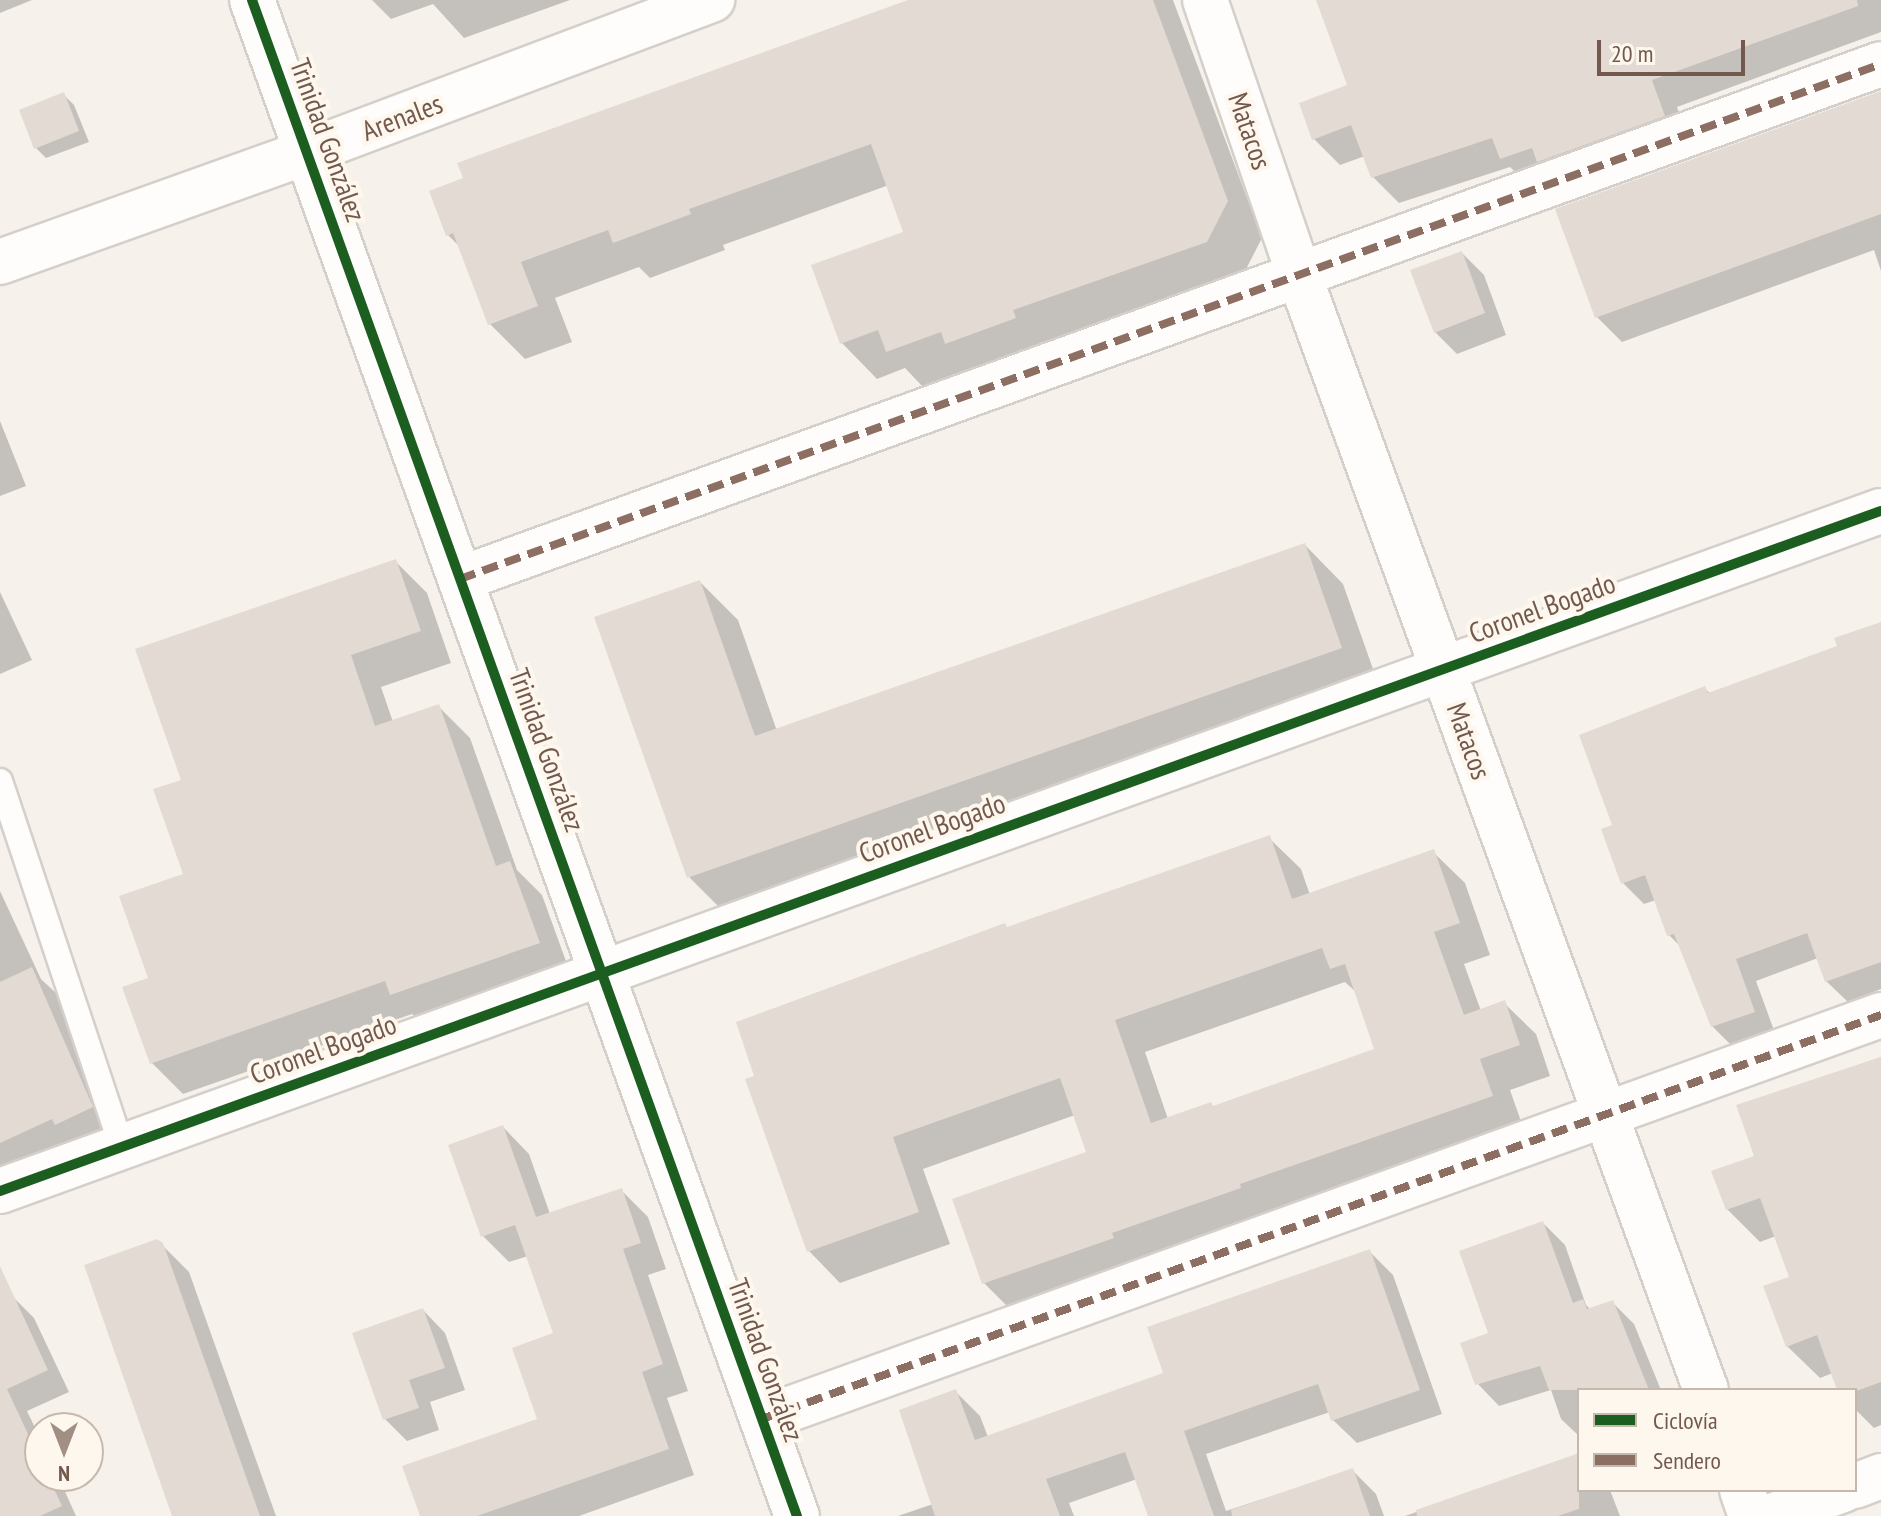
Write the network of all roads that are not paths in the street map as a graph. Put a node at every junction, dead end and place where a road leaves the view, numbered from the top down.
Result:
1 (252, 0) edge
2 (712, 0) edge
3 (1205, 0) edge
4 (1881, 64) edge
5 (307, 152) junction
6 (0, 262) edge
7 (1299, 275) junction
8 (1881, 511) edge
9 (460, 579) junction
10 (1442, 669) junction
11 (0, 781) edge
12 (602, 973) junction
13 (1881, 1015) edge
14 (1605, 1114) junction
15 (122, 1147) junction
16 (0, 1191) edge
17 (1705, 1388) edge
18 (762, 1419) junction
19 (1881, 1476) edge
20 (1857, 1485) edge
21 (1743, 1492) edge
22 (1838, 1492) edge
23 (797, 1516) edge
24 (1751, 1516) edge
25 (1772, 1516) edge

1 - 5 street, Trinidad González
2 - 5 street, Arenales
3 - 7 street, Matacos
4 - 7 street
5 - 6 street, Arenales
5 - 9 street, Trinidad González
7 - 9 street
7 - 10 street, Matacos
8 - 10 street, Coronel Bogado
9 - 12 street, Trinidad González
10 - 12 street, Coronel Bogado
10 - 14 street, Matacos
11 - 15 lane
12 - 15 street, Coronel Bogado
12 - 18 street, Trinidad González
13 - 14 street
14 - 17 street, Matacos
14 - 18 street
15 - 16 street, Coronel Bogado
18 - 23 street, Trinidad González
19 - 20 street
21 - 24 street
22 - 25 street

